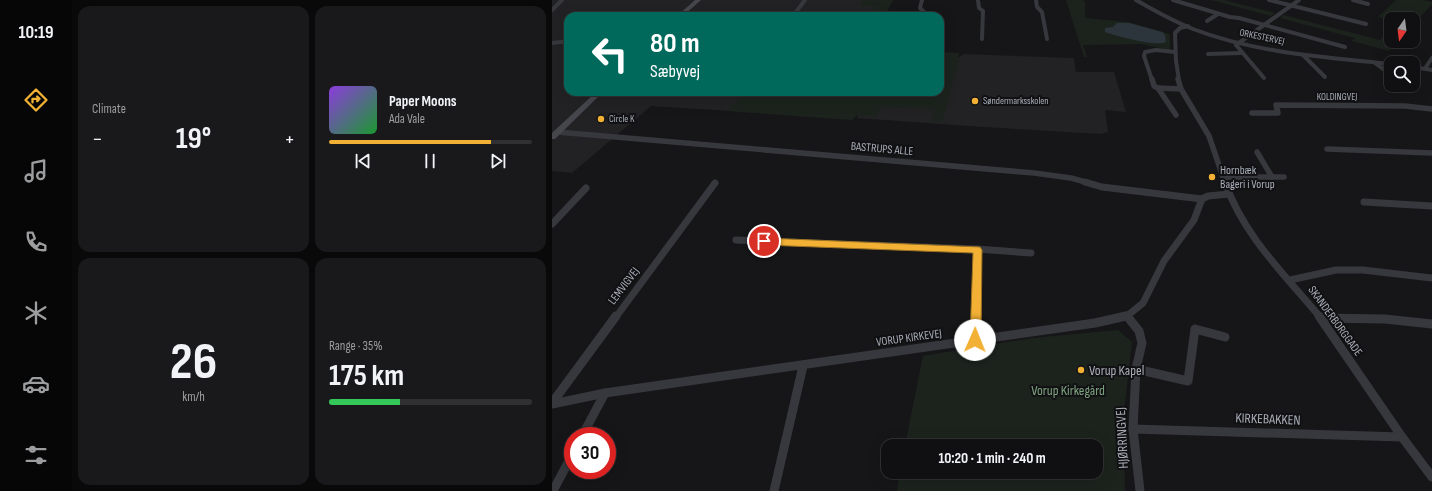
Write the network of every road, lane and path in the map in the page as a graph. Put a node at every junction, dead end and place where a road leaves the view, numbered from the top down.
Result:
1 (562, 0) edge
2 (698, 0) edge
3 (805, 0) edge
4 (922, 0) edge
5 (978, 0) edge
6 (1036, 0) edge
7 (1136, 0) edge
8 (1173, 0) edge
9 (1269, 0) edge
10 (1299, 0) edge
11 (1352, 0) edge
12 (1368, 4) dead end
13 (1292, 5) junction
14 (552, 10) edge
15 (684, 12) edge
16 (796, 12) edge
17 (924, 12) edge
18 (1218, 14) junction
19 (1207, 21) dead end
20 (1366, 24) dead end
21 (1264, 25) junction
22 (1188, 26) junction
23 (1047, 38) dead end
24 (982, 39) dead end
25 (564, 42) edge
26 (1239, 42) junction
27 (552, 43) edge
28 (1345, 47) dead end
29 (1175, 52) junction
30 (1241, 53) junction
31 (1208, 54) dead end
32 (1303, 55) junction
33 (1432, 58) edge
34 (1375, 63) junction
35 (1384, 64) edge
36 (1420, 68) edge
37 (1430, 69) edge
38 (1384, 70) edge
39 (1325, 77) dead end
40 (1264, 78) dead end
41 (1158, 88) junction
42 (1181, 89) junction
43 (596, 96) edge
44 (1432, 109) edge
45 (1252, 113) dead end
46 (1176, 115) dead end
47 (555, 135) edge
48 (1327, 149) dead end
49 (1257, 152) dead end
50 (1432, 153) edge
51 (1224, 177) junction
52 (1272, 177) junction
53 (1284, 177) dead end
54 (715, 184) dead end
55 (586, 188) dead end
56 (1229, 194) junction
57 (1202, 199) junction
58 (1364, 202) dead end
59 (1432, 206) edge
60 (552, 224) edge
61 (736, 240) dead end
62 (977, 250) junction
63 (1031, 253) dead end
64 (1432, 278) edge
65 (1290, 280) junction
66 (1127, 316) junction
67 (1321, 318) junction
68 (1432, 324) edge
69 (1225, 337) dead end
70 (975, 340) junction
71 (803, 366) junction
72 (1136, 369) junction
73 (605, 393) junction
74 (552, 403) edge
75 (587, 427) edge
76 (1133, 428) junction
77 (1402, 437) junction
78 (564, 470) edge
79 (1432, 477) edge
80 (553, 491) edge
81 (774, 491) edge
82 (1140, 491) edge

1 - 14 street
2 - 15 main road
3 - 16 street
4 - 17 street
5 - 24 street
6 - 23 street
7 - 22 street, ORKESTERVEJ
8 - 18 street
9 - 13 street
10 - 13 street
11 - 12 street
13 - 20 street
13 - 21 street
18 - 19 street
18 - 21 street
21 - 26 street
21 - 28 street
22 - 26 street, ORKESTERVEJ
22 - 29 street, SKANDERBORGGADE
25 - 27 street
26 - 30 street
26 - 32 street, ORKESTERVEJ
29 - 41 street
29 - 42 street, SKANDERBORGGADE
30 - 31 street
30 - 40 street
32 - 34 street, ORKESTERVEJ
32 - 39 street
33 - 37 street
34 - 35 street, ORKESTERVEJ
34 - 38 street
36 - 37 street
41 - 42 street
41 - 46 street
42 - 51 street, SKANDERBORGGADE
43 - 47 main road
44 - 45 street, KOLDINGVEJ
47 - 57 street, BASTRUPS ALLE
48 - 50 street
49 - 52 street
51 - 52 street
51 - 56 street, SKANDERBORGGADE
52 - 53 street
54 - 74 street, LEMVIGVEJ
55 - 60 street
56 - 57 street
56 - 65 street, SKANDERBORGGADE
57 - 66 street, VORUP KIRKEVEJ
58 - 59 street
61 - 62 street
62 - 63 street
62 - 70 street
64 - 65 street
65 - 67 street, SKANDERBORGGADE
66 - 70 street, VORUP KIRKEVEJ
66 - 72 street, HJØRRINGVEJ
67 - 68 street
67 - 77 street, SKANDERBORGGADE
69 - 72 street
70 - 71 street, VORUP KIRKEVEJ
71 - 73 street, VORUP KIRKEVEJ
71 - 81 street
72 - 76 street, HJØRRINGVEJ
73 - 74 street, VORUP KIRKEVEJ
73 - 75 street
76 - 77 street, KIRKEBAKKEN
76 - 82 street, HJØRRINGVEJ
77 - 79 street, SKANDERBORGGADE
78 - 80 street

